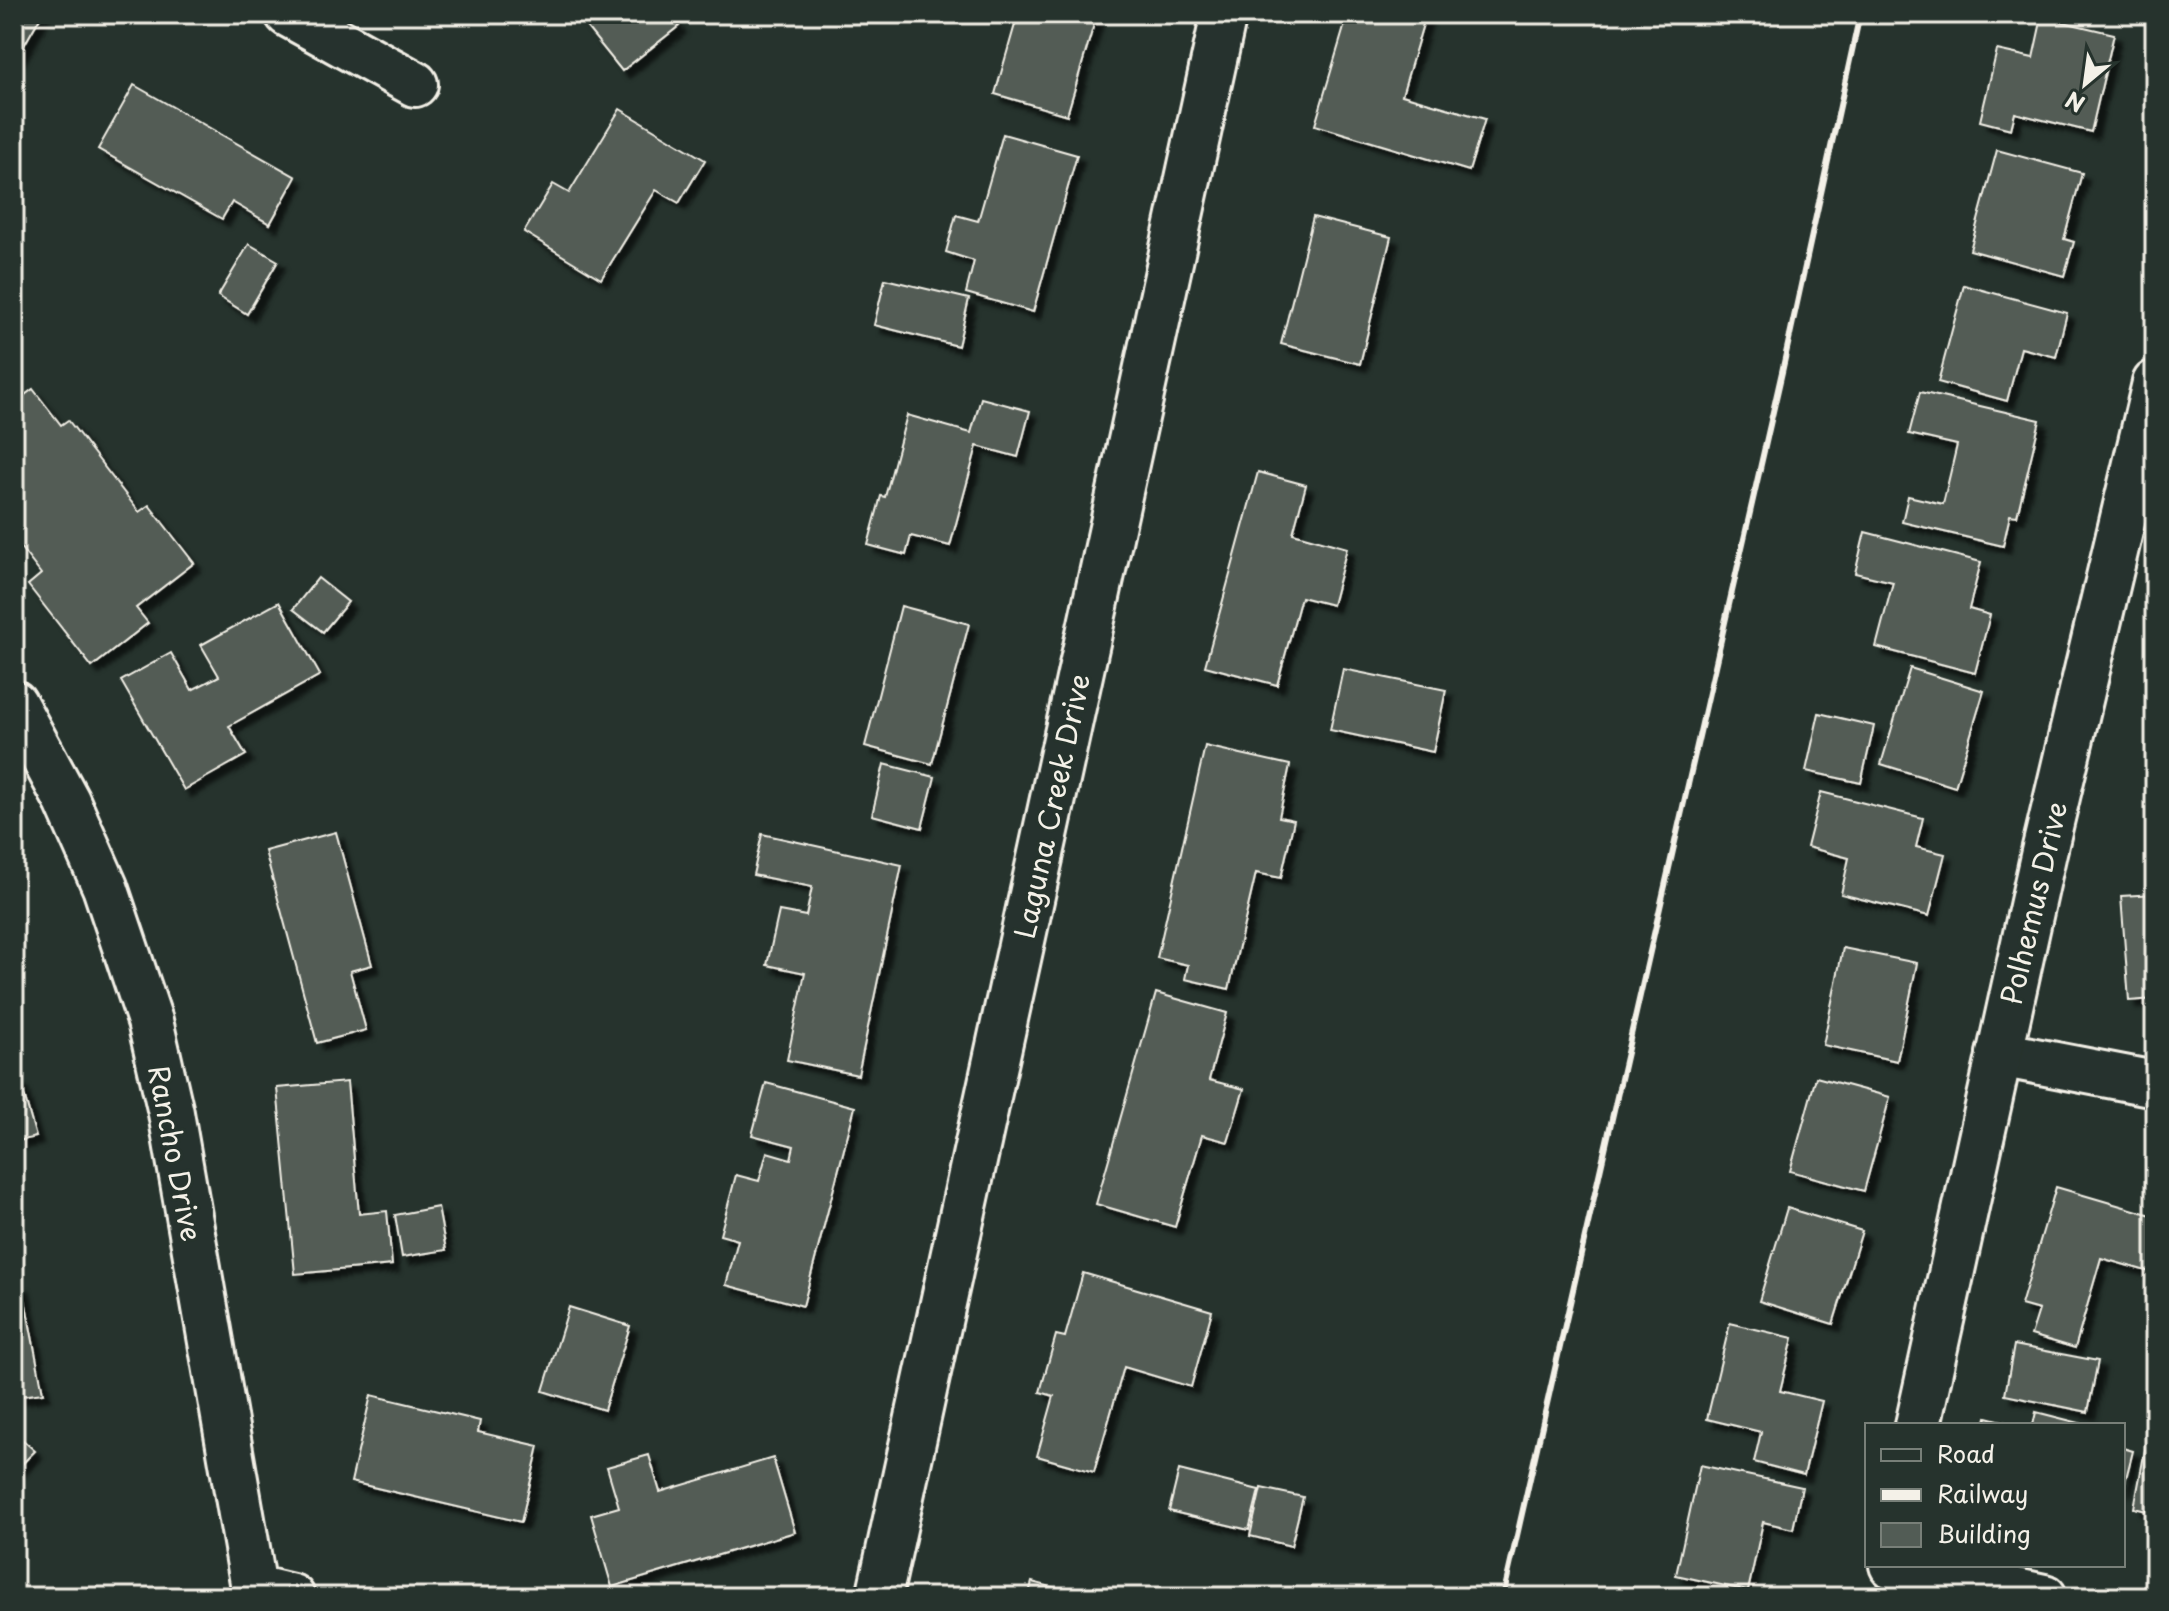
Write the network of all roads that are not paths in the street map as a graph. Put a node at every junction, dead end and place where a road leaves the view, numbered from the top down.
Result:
1 (288, 14) edge
2 (1224, 14) edge
3 (415, 84) dead end
4 (2155, 383) edge
5 (14, 703) edge
6 (1999, 1054) junction
7 (2155, 1084) edge
8 (1918, 1423) edge
9 (1889, 1567) edge
10 (1900, 1567) edge
11 (292, 1597) edge
12 (879, 1597) edge
13 (1881, 1597) edge
14 (2044, 1597) edge

1 - 3 street
2 - 12 street, Laguna Creek Drive
4 - 6 street, Polhemus Drive
5 - 11 street, Rancho Drive
6 - 7 street
6 - 8 street, Polhemus Drive
9 - 13 street
10 - 14 street

